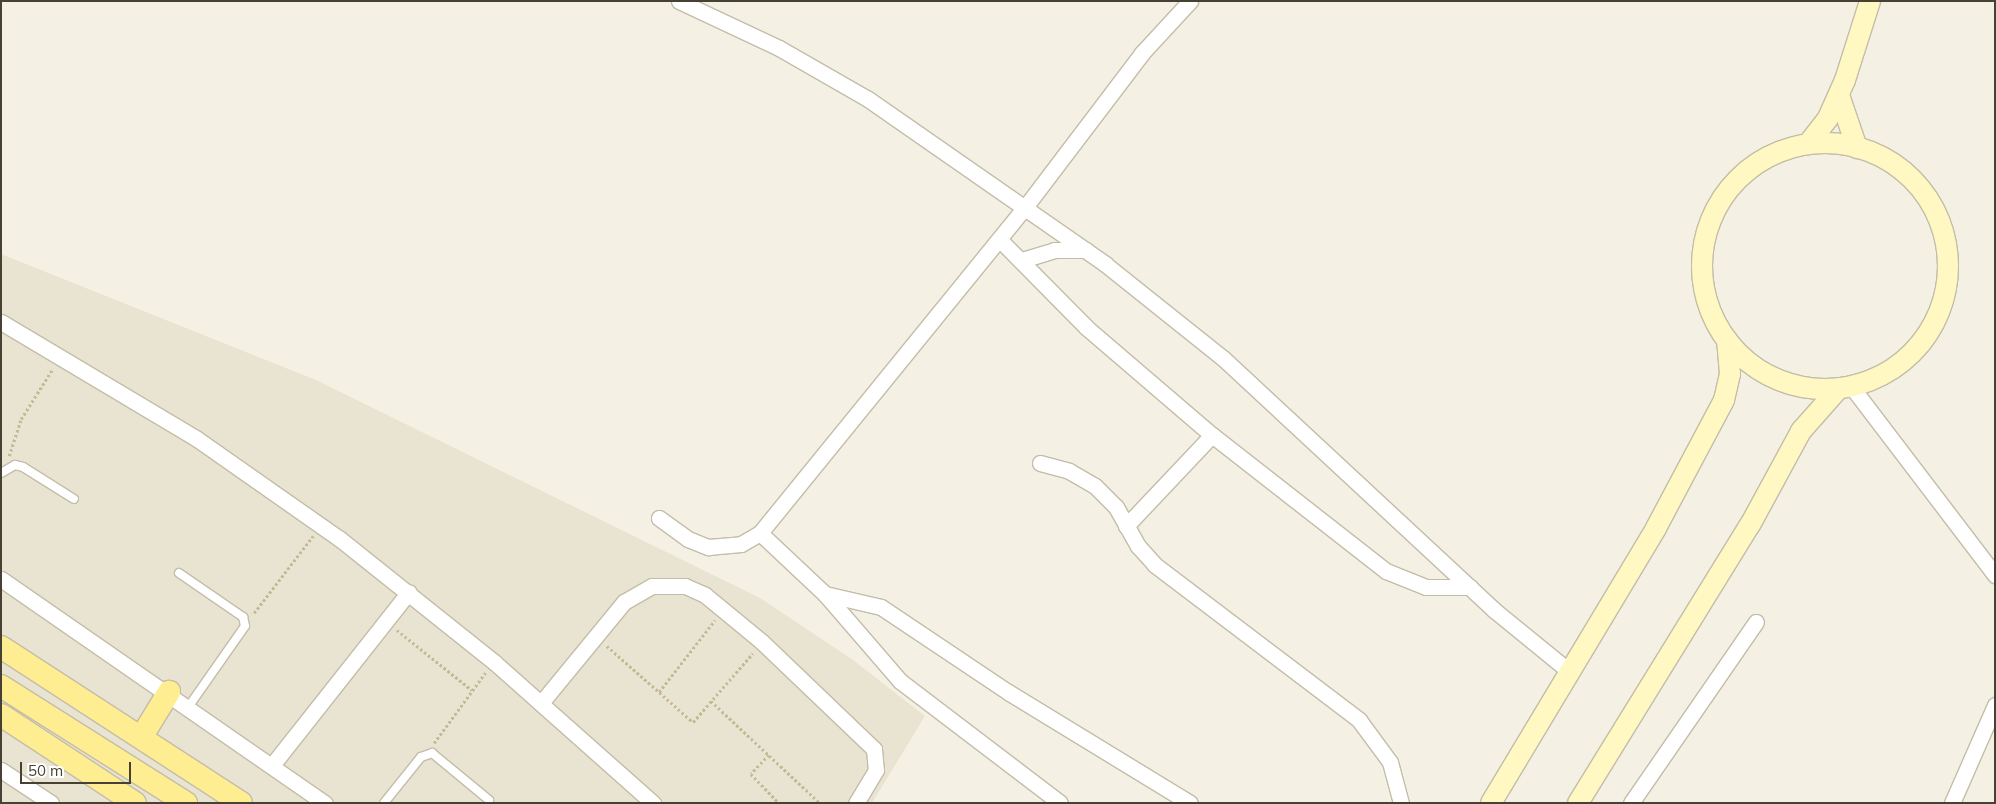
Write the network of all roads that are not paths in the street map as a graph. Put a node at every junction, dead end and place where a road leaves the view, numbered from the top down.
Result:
1 (679, 1) edge
2 (1190, 1) edge
3 (1870, 1) edge
4 (1839, 95) junction
5 (1808, 144) junction
6 (1857, 148) junction
7 (1026, 206) junction
8 (999, 240) junction
9 (1086, 250) junction
10 (1022, 260) junction
11 (1, 322) edge
12 (1727, 340) junction
13 (1845, 387) junction
14 (1212, 435) junction
15 (1040, 463) dead end
16 (4, 470) edge
17 (74, 499) dead end
18 (659, 518) dead end
19 (1126, 526) junction
20 (760, 533) junction
21 (179, 572) dead end
22 (1995, 574) edge
23 (1, 579) edge
24 (1470, 588) junction
25 (409, 592) junction
26 (824, 594) junction
27 (1756, 622) dead end
28 (1, 647) edge
29 (1570, 672) junction
30 (1, 686) edge
31 (169, 692) junction
32 (541, 704) junction
33 (1995, 705) edge
34 (189, 706) junction
35 (1, 715) edge
36 (142, 736) junction
37 (273, 764) junction
38 (1, 770) edge
39 (488, 800) dead end
40 (51, 803) edge
41 (135, 803) edge
42 (186, 803) edge
43 (241, 803) edge
44 (325, 803) edge
45 (384, 803) edge
46 (653, 803) edge
47 (856, 803) edge
48 (1060, 803) edge
49 (1190, 803) edge
50 (1400, 803) edge
51 (1490, 803) edge
52 (1578, 803) edge
53 (1631, 803) edge
54 (1952, 803) edge

1 - 7 street
2 - 7 street
3 - 4 street
4 - 5 street
4 - 6 street
5 - 6 street
5 - 12 street
6 - 13 street
7 - 8 street
7 - 9 street
8 - 10 street
8 - 20 street
9 - 10 street
9 - 24 street
10 - 14 street
11 - 25 street
12 - 13 street
12 - 29 street
13 - 22 street
13 - 52 street
14 - 19 street
14 - 24 street
15 - 19 street
16 - 17 lane
18 - 20 street
19 - 50 street
20 - 26 street
21 - 34 lane
23 - 31 street
24 - 29 street
25 - 32 street
25 - 37 street
26 - 48 street
26 - 49 street
27 - 53 street
28 - 36 main road
29 - 51 street
30 - 42 main road
31 - 34 street
31 - 36 main road
32 - 46 street
32 - 47 street
33 - 54 street
34 - 37 street
35 - 41 main road
36 - 43 main road
37 - 44 street
38 - 40 street
39 - 45 lane

